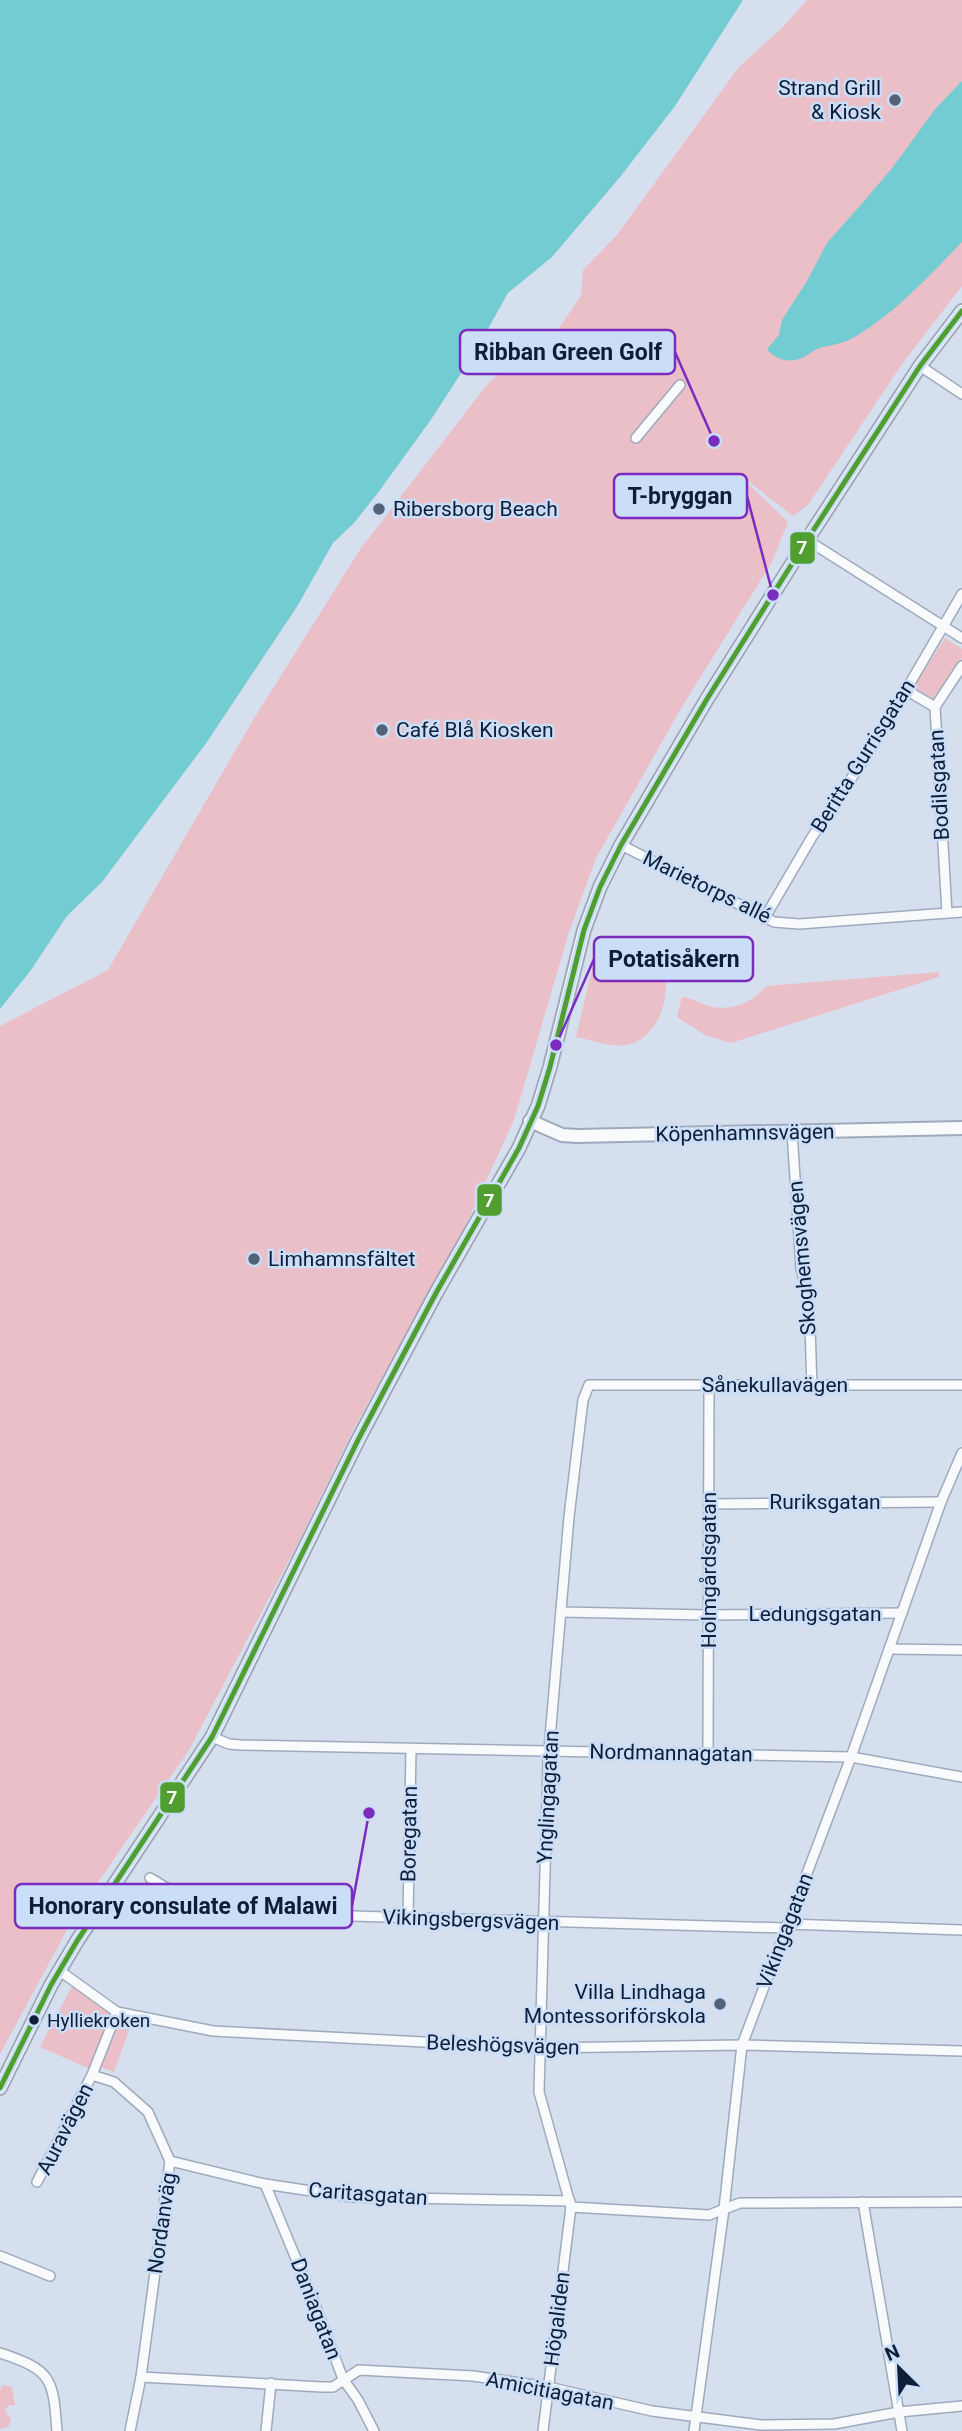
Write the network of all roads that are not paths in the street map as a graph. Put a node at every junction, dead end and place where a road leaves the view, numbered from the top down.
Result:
1 (962, 311) edge
2 (920, 366) junction
3 (680, 385) dead end
4 (962, 394) edge
5 (636, 439) dead end
6 (807, 540) junction
7 (962, 594) edge
8 (943, 625) junction
9 (962, 638) edge
10 (962, 666) edge
11 (906, 690) junction
12 (935, 708) junction
13 (621, 845) junction
14 (962, 912) edge
15 (947, 913) junction
16 (764, 919) junction
17 (530, 1121) junction
18 (962, 1128) edge
19 (792, 1132) junction
20 (589, 1385) joint
21 (812, 1385) junction
22 (962, 1385) edge
23 (709, 1386) junction
24 (962, 1453) edge
25 (941, 1502) junction
26 (709, 1504) junction
27 (561, 1612) junction
28 (902, 1614) junction
29 (709, 1615) junction
30 (889, 1649) junction
31 (962, 1650) edge
32 (212, 1737) junction
33 (411, 1749) junction
34 (549, 1751) junction
35 (708, 1754) junction
36 (851, 1757) junction
37 (962, 1777) edge
38 (171, 1875) dead end
39 (150, 1878) dead end
40 (164, 1886) junction
41 (408, 1919) junction
42 (543, 1923) junction
43 (786, 1926) junction
44 (962, 1930) edge
45 (60, 1970) junction
46 (117, 2012) junction
47 (743, 2045) junction
48 (540, 2048) junction
49 (962, 2051) edge
50 (92, 2075) junction
51 (0, 2088) edge
52 (170, 2161) junction
53 (37, 2182) dead end
54 (265, 2184) junction
55 (863, 2202) junction
56 (962, 2202) edge
57 (571, 2204) junction
58 (724, 2208) junction
59 (0, 2256) edge
60 (50, 2276) dead end
61 (0, 2353) edge
62 (141, 2377) junction
63 (343, 2379) junction
64 (271, 2383) junction
65 (548, 2388) junction
66 (962, 2406) edge
67 (899, 2413) junction
68 (697, 2417) junction
69 (760, 2428) edge
70 (57, 2431) edge
71 (130, 2431) edge
72 (266, 2431) edge
73 (374, 2431) edge
74 (542, 2431) edge
75 (694, 2431) edge
76 (902, 2431) edge

1 - 2 main road
2 - 4 street
2 - 6 main road
3 - 5 street
6 - 8 street
6 - 13 main road
7 - 8 street, Beritta Gurrisgatan
8 - 9 street
8 - 11 street, Beritta Gurrisgatan
10 - 12 street, Bodilsgatan
11 - 12 street
11 - 16 street, Beritta Gurrisgatan
12 - 15 street, Bodilsgatan
13 - 16 street, Marietorps allé
13 - 17 main road
14 - 15 street, Marietorps allé
15 - 16 street, Marietorps allé
17 - 19 main road, Köpenhamnsvägen
17 - 32 main road
18 - 19 main road, Köpenhamnsvägen
19 - 21 street, Skoghemsvägen
20 - 23 street, Sånekullavägen
20 - 27 street, Ynglingagatan
21 - 22 street, Sånekullavägen
21 - 23 street, Sånekullavägen
23 - 26 street, Holmgårdsgatan
24 - 25 street, Vikingagatan
25 - 26 street, Ruriksgatan
25 - 28 street, Vikingagatan
26 - 29 street, Holmgårdsgatan
27 - 29 street, Ledungsgatan
27 - 34 street, Ynglingagatan
28 - 29 street, Ledungsgatan
28 - 30 street, Vikingagatan
29 - 35 street, Holmgårdsgatan
30 - 31 street
30 - 36 street, Vikingagatan
32 - 33 street, Nordmannagatan
32 - 45 main road
33 - 34 street, Nordmannagatan
33 - 41 street, Boregatan
34 - 35 street, Nordmannagatan
34 - 42 street, Ynglingagatan
35 - 36 street, Nordmannagatan
36 - 37 street, Nordmannagatan
36 - 43 street, Vikingagatan
38 - 40 street
39 - 40 street, Vikingsbergsvägen
40 - 41 street, Vikingsbergsvägen
41 - 42 street, Vikingsbergsvägen
42 - 43 street, Vikingsbergsvägen
42 - 48 street, Ynglingagatan
43 - 44 street, Vikingsbergsvägen
43 - 47 street, Vikingagatan
45 - 46 street, Beleshögsvägen
45 - 51 main road
46 - 48 street, Beleshögsvägen
46 - 50 street
47 - 48 street, Beleshögsvägen
47 - 49 street, Beleshögsvägen
47 - 58 street, Vikingagatan
48 - 57 street, Ynglingagatan
50 - 52 street, Nordanväg
50 - 53 street, Auravägen
52 - 54 street, Caritasgatan
52 - 62 street, Nordanväg
54 - 57 street, Caritasgatan
54 - 63 street, Daniagatan
55 - 56 street, Caritasgatan
55 - 58 street, Caritasgatan
55 - 67 street
57 - 58 street, Caritasgatan
57 - 65 street, Högaliden
58 - 68 street, Vikingagatan
59 - 60 street
61 - 70 street
62 - 64 street, Amicitiagatan
62 - 71 street, Nordanväg
63 - 64 street, Amicitiagatan
63 - 65 street, Amicitiagatan
63 - 73 street, Daniagatan
64 - 72 street
65 - 68 street, Amicitiagatan
65 - 74 street, Högaliden
66 - 67 street, Amicitiagatan
67 - 69 street, Amicitiagatan
67 - 76 street
68 - 69 street, Amicitiagatan
68 - 75 street, Vikingagatan

